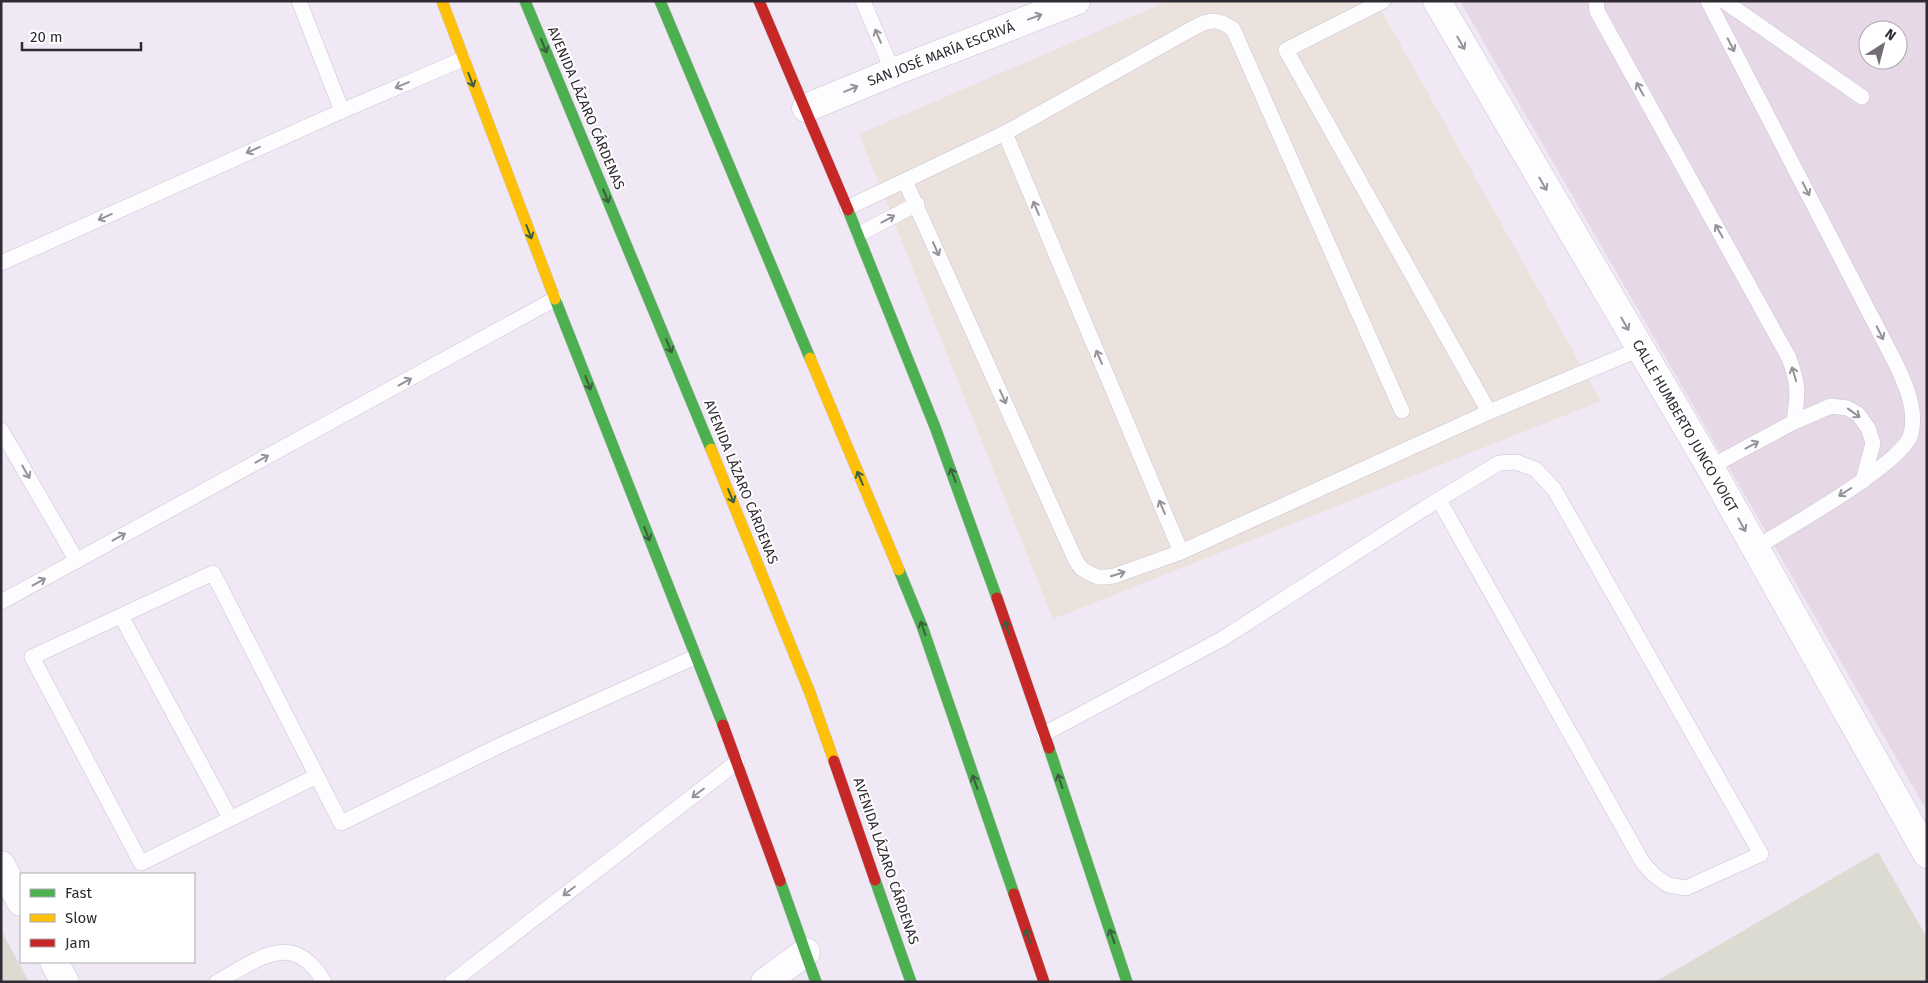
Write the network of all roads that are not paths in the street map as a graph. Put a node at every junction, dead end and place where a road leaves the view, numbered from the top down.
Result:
1 (299, 1) edge
2 (442, 1) edge
3 (525, 1) edge
4 (660, 1) edge
5 (759, 1) edge
6 (863, 1) edge
7 (1076, 1) edge
8 (1383, 1) edge
9 (1437, 1) edge
10 (1596, 1) edge
11 (1708, 1) edge
12 (1724, 1) edge
13 (463, 59) junction
14 (893, 72) junction
15 (1862, 97) dead end
16 (806, 108) junction
17 (342, 111) junction
18 (1005, 133) junction
19 (906, 180) junction
20 (916, 204) junction
21 (847, 208) junction
22 (859, 234) junction
23 (1, 263) edge
24 (555, 299) junction
25 (1640, 349) junction
26 (1402, 412) dead end
27 (1489, 412) junction
28 (1794, 422) junction
29 (1, 430) edge
30 (1710, 467) junction
31 (1864, 481) junction
32 (1439, 500) junction
33 (1755, 548) junction
34 (1181, 552) junction
35 (77, 561) junction
36 (1, 602) edge
37 (121, 616) junction
38 (695, 657) junction
39 (1044, 734) junction
40 (737, 762) junction
41 (317, 776) junction
42 (230, 818) junction
43 (1927, 854) edge
44 (1, 865) edge
45 (20, 900) edge
46 (806, 952) junction
47 (55, 963) edge
48 (65, 982) edge
49 (217, 982) edge
50 (324, 982) edge
51 (452, 982) edge
52 (765, 982) edge
53 (816, 982) edge
54 (911, 982) edge
55 (1044, 982) edge
56 (1127, 982) edge

1 - 17 lane
2 - 13 main road
3 -> 54 main road, AVENIDA LÁZARO CÁRDENAS
55 -> 4 main road
5 - 16 main road
14 -> 6 lane
14 -> 7 street, SAN JOSÉ MARÍA ESCRIVÁ
8 - 27 lane
9 -> 25 street, CALLE HUMBERTO JUNCO VOIGT
28 -> 10 lane
11 -> 31 lane
12 - 15 lane
13 -> 17 lane
13 -> 24 main road
16 -> 14 street, SAN JOSÉ MARÍA ESCRIVÁ
16 - 21 main road
17 -> 23 lane
18 - 19 lane
18 - 26 lane
34 -> 18 lane
19 - 20 lane
19 - 21 lane
22 -> 20 lane
20 -> 34 lane
21 - 22 main road
39 -> 22 main road
35 -> 24 lane
24 -> 38 main road
25 - 27 lane
25 - 30 street, CALLE HUMBERTO JUNCO VOIGT
27 - 34 lane
30 -> 28 lane
28 -> 31 lane
29 -> 35 lane
30 -> 33 street, CALLE HUMBERTO JUNCO VOIGT
31 -> 33 lane
32 - 32 lane
32 - 39 lane
33 - 43 street, CALLE HUMBERTO JUNCO VOIGT
36 -> 35 lane
37 - 41 lane
37 - 42 lane
37 - 42 lane
38 - 40 main road
38 - 41 lane
56 -> 39 main road
40 - 46 main road
40 -> 51 lane
41 - 42 lane
44 - 45 street
46 - 52 street
46 - 53 main road
47 - 48 street
49 - 50 lane

